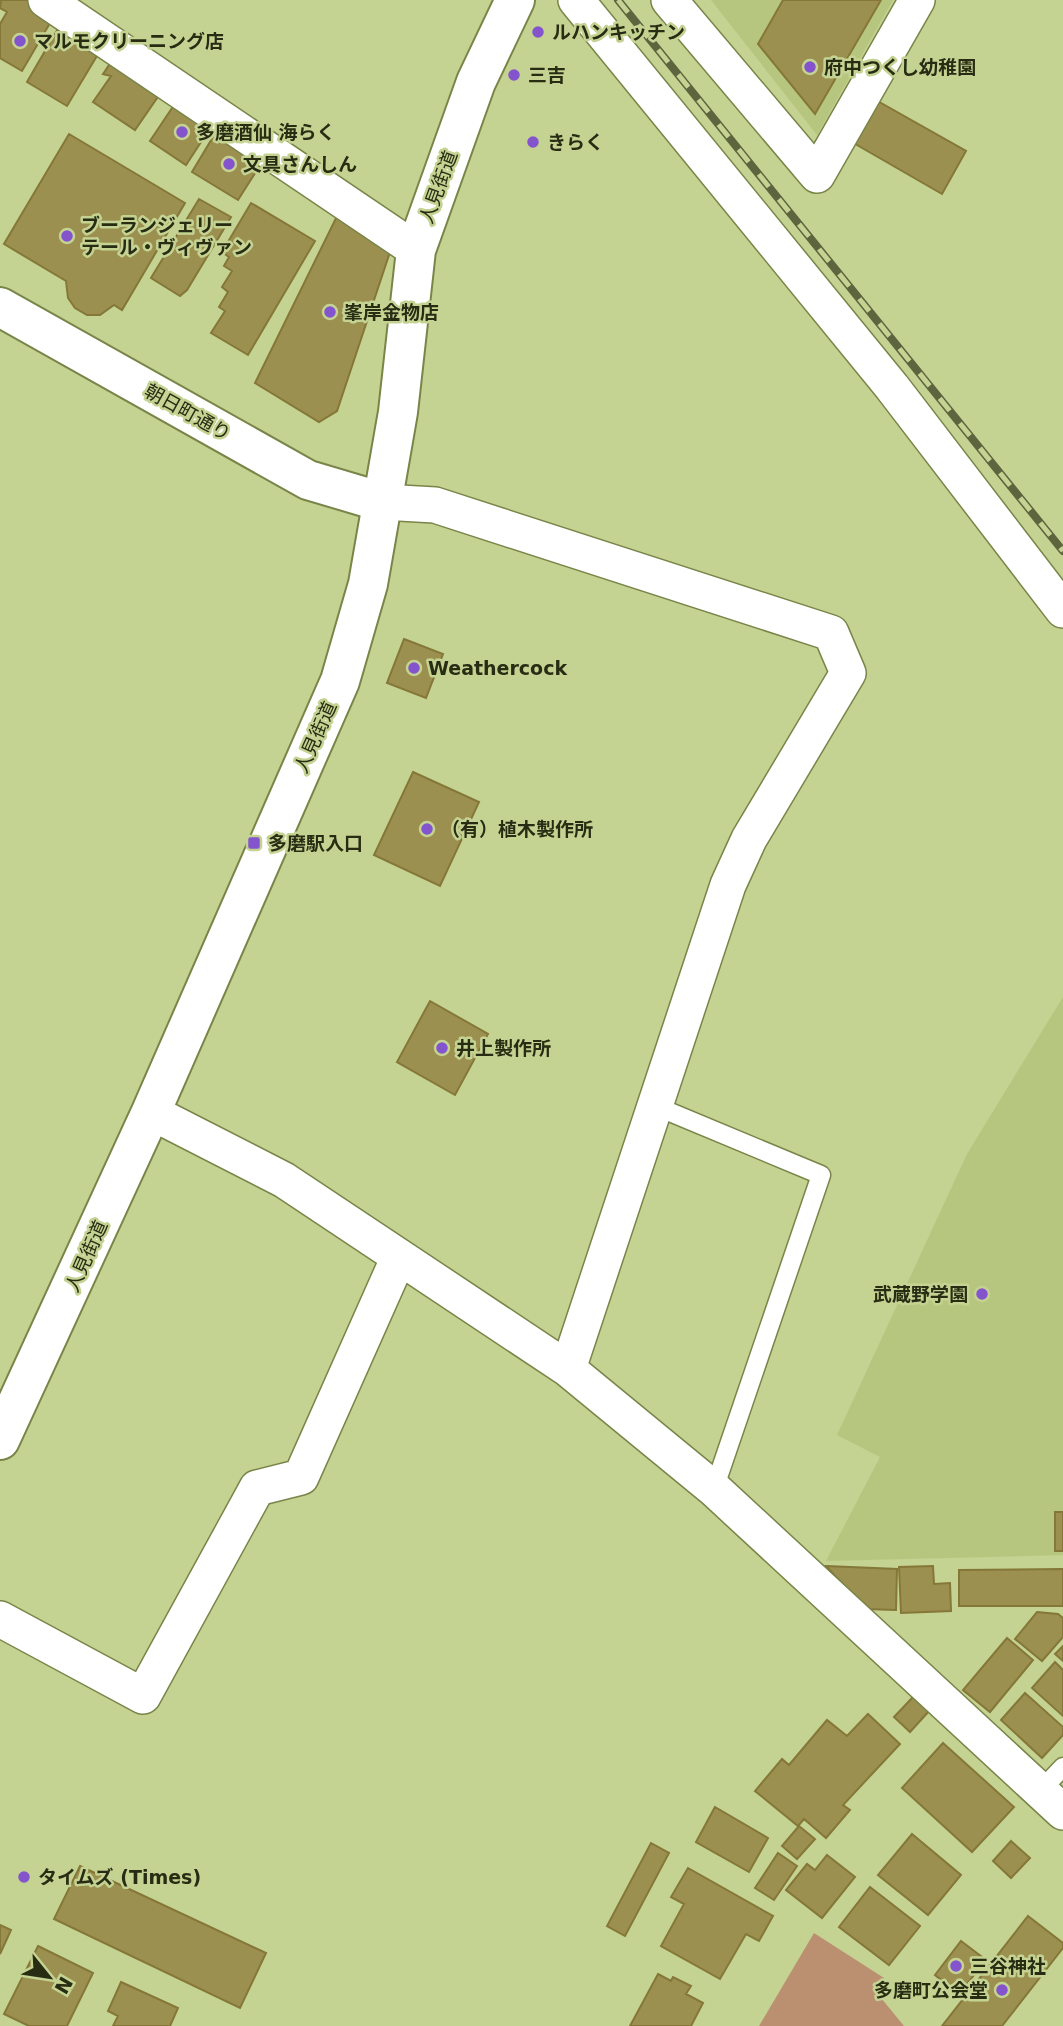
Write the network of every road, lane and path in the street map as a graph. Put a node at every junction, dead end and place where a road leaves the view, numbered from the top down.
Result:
1 (46, 0) edge
2 (515, 0) edge
3 (576, 0) edge
4 (669, 0) edge
5 (917, 0) edge
6 (416, 250) junction
7 (0, 307) edge
8 (382, 502) junction
9 (1063, 610) edge
10 (653, 1105) junction
11 (151, 1112) junction
12 (398, 1259) junction
13 (568, 1369) junction
14 (0, 1440) edge
15 (714, 1489) junction
16 (0, 1619) edge
17 (1056, 1789) edge

1 - 6 street
2 - 6 main road, 人見街道
3 - 9 street
4 - 5 street
6 - 8 main road, 人見街道
7 - 8 main road, 朝日町通り
8 - 10 street
8 - 11 main road, 人見街道
10 - 13 street
10 - 15 lane
11 - 12 street
11 - 14 main road, 人見街道
12 - 13 street
12 - 16 street
13 - 15 street
15 - 17 street

